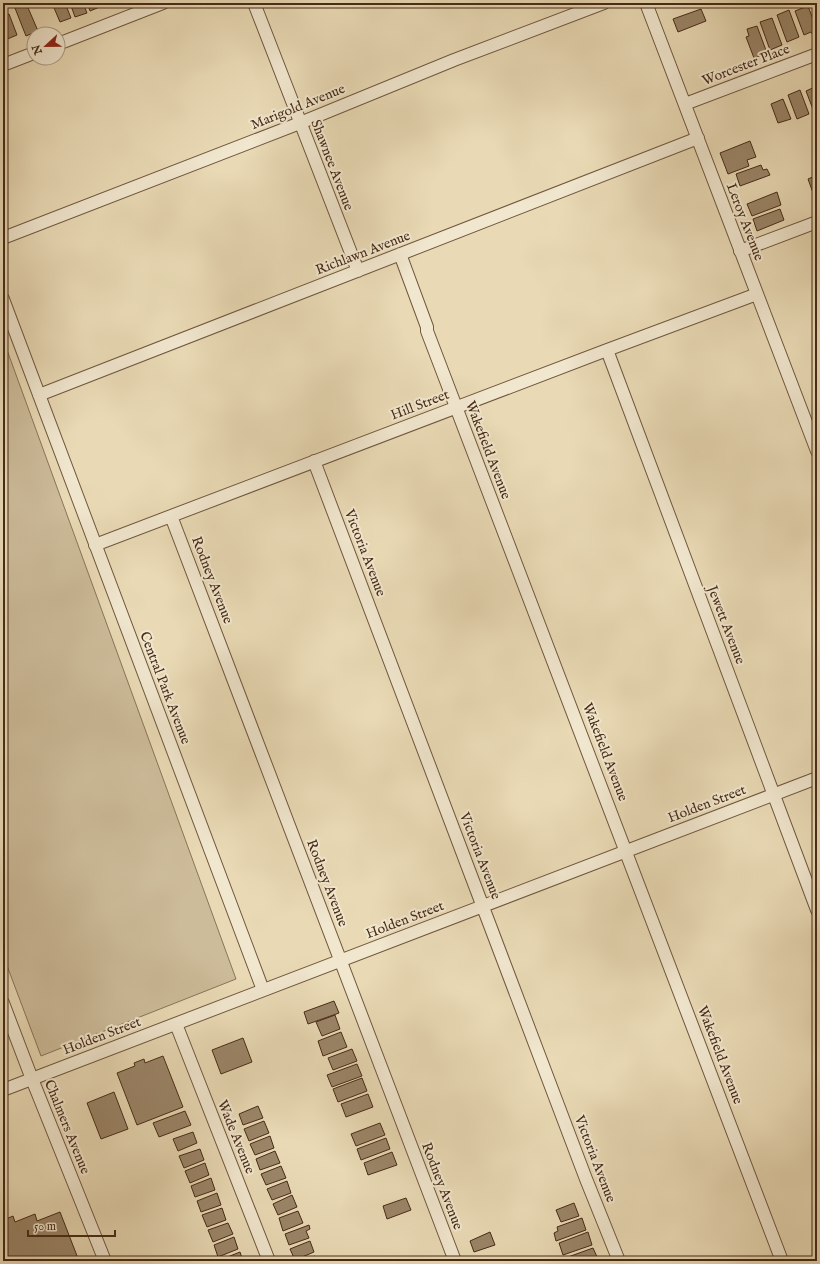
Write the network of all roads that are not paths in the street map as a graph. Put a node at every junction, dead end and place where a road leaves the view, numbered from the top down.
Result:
1 (163, 3) edge
2 (254, 3) edge
3 (604, 3) edge
4 (646, 3) edge
5 (66, 41) edge
6 (817, 54) edge
7 (26, 56) edge
8 (3, 65) edge
9 (685, 104) junction
10 (300, 123) junction
11 (698, 138) junction
12 (817, 222) edge
13 (3, 238) edge
14 (740, 251) junction
15 (400, 254) junction
16 (358, 271) junction
17 (757, 294) junction
18 (3, 299) edge
19 (607, 350) junction
20 (39, 395) junction
21 (455, 407) junction
22 (817, 451) edge
23 (314, 461) junction
24 (171, 516) junction
25 (94, 545) junction
26 (817, 778) edge
27 (773, 794) junction
28 (626, 851) junction
29 (483, 906) junction
30 (817, 910) edge
31 (340, 961) junction
32 (263, 990) junction
33 (3, 1003) edge
34 (176, 1024) junction
35 (32, 1079) junction
36 (3, 1090) edge
37 (105, 1261) edge
38 (269, 1261) edge
39 (455, 1261) edge
40 (619, 1261) edge
41 (782, 1261) edge

1 - 5 street
2 - 10 street, Shawnee Avenue
3 - 10 street, Marigold Avenue
4 - 9 street, Leroy Avenue
6 - 9 street, Worcester Place
7 - 8 street
9 - 11 street, Leroy Avenue
10 - 13 street, Marigold Avenue
10 - 16 street, Shawnee Avenue
11 - 14 street, Leroy Avenue
11 - 15 street, Richlawn Avenue
12 - 14 street
14 - 17 street, Leroy Avenue
15 - 16 street, Richlawn Avenue
15 - 21 street, Wakefield Avenue
16 - 20 street, Richlawn Avenue
17 - 19 street, Hill Street
17 - 22 street, Leroy Avenue
18 - 20 street, Central Park Avenue
19 - 21 street, Hill Street
19 - 27 street, Jewett Avenue
20 - 25 street, Central Park Avenue
21 - 23 street, Hill Street
21 - 28 street, Wakefield Avenue
23 - 24 street, Hill Street
23 - 29 street, Victoria Avenue
24 - 25 street, Hill Street
24 - 31 street, Rodney Avenue
25 - 32 street, Central Park Avenue
26 - 27 street, Holden Street
27 - 28 street, Holden Street
27 - 30 street, Jewett Avenue
28 - 29 street, Holden Street
28 - 41 street, Wakefield Avenue
29 - 31 street, Holden Street
29 - 40 street, Victoria Avenue
31 - 32 street, Holden Street
31 - 39 street, Rodney Avenue
32 - 34 street, Holden Street
33 - 35 street, Chalmers Avenue
34 - 35 street, Holden Street
34 - 38 street, Wade Avenue
35 - 36 street, Holden Street
35 - 37 street, Chalmers Avenue

